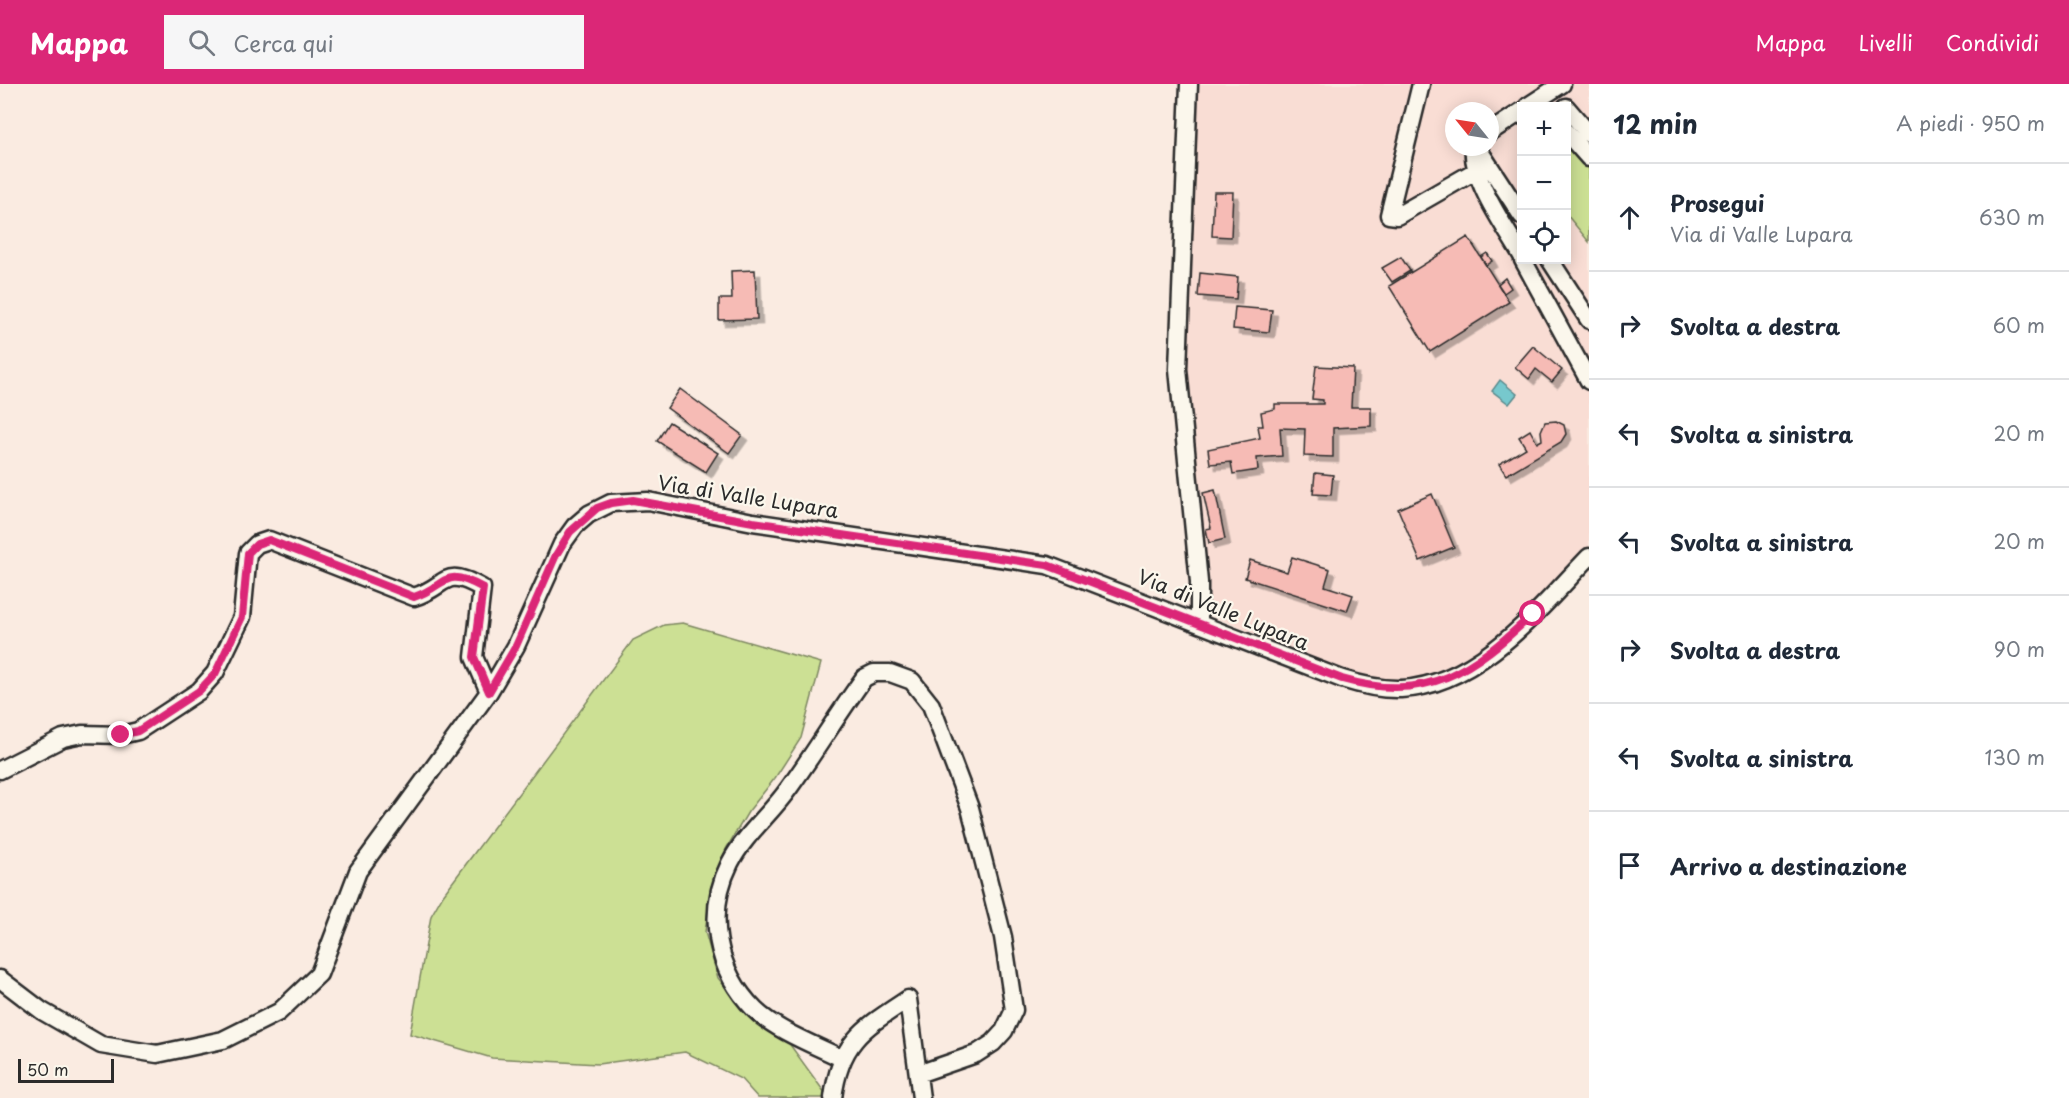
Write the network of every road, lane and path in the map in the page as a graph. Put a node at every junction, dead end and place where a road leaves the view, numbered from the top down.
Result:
1 (1189, 84) edge
2 (1421, 84) edge
3 (1559, 86) edge
4 (1537, 102) edge
5 (1564, 102) edge
6 (1571, 113) edge
7 (1517, 115) edge
8 (1499, 126) edge
9 (1589, 134) edge
10 (1571, 138) edge
11 (1473, 156) edge
12 (1481, 156) edge
13 (1589, 158) edge
14 (1477, 170) junction
15 (1517, 210) edge
16 (1517, 248) edge
17 (1525, 264) edge
18 (1553, 264) edge
19 (1589, 320) edge
20 (1589, 381) edge
21 (1589, 557) edge
22 (1199, 623) junction
23 (489, 692) junction
24 (0, 770) edge
25 (0, 979) edge
26 (843, 1059) junction
27 (918, 1074) junction
28 (833, 1098) edge
29 (921, 1098) edge

1 - 22 street
2 - 14 street
3 - 4 street
3 - 5 street
6 - 9 street
7 - 8 street
10 - 13 street
11 - 14 street
12 - 15 street
14 - 16 street
17 - 20 street
18 - 19 street
21 - 22 street, Via di Valle Lupara
22 - 23 street, Via di Valle Lupara
23 - 24 street
23 - 25 street, Via di Valle Lupara
26 - 27 street
26 - 27 street
26 - 28 street
27 - 29 street

